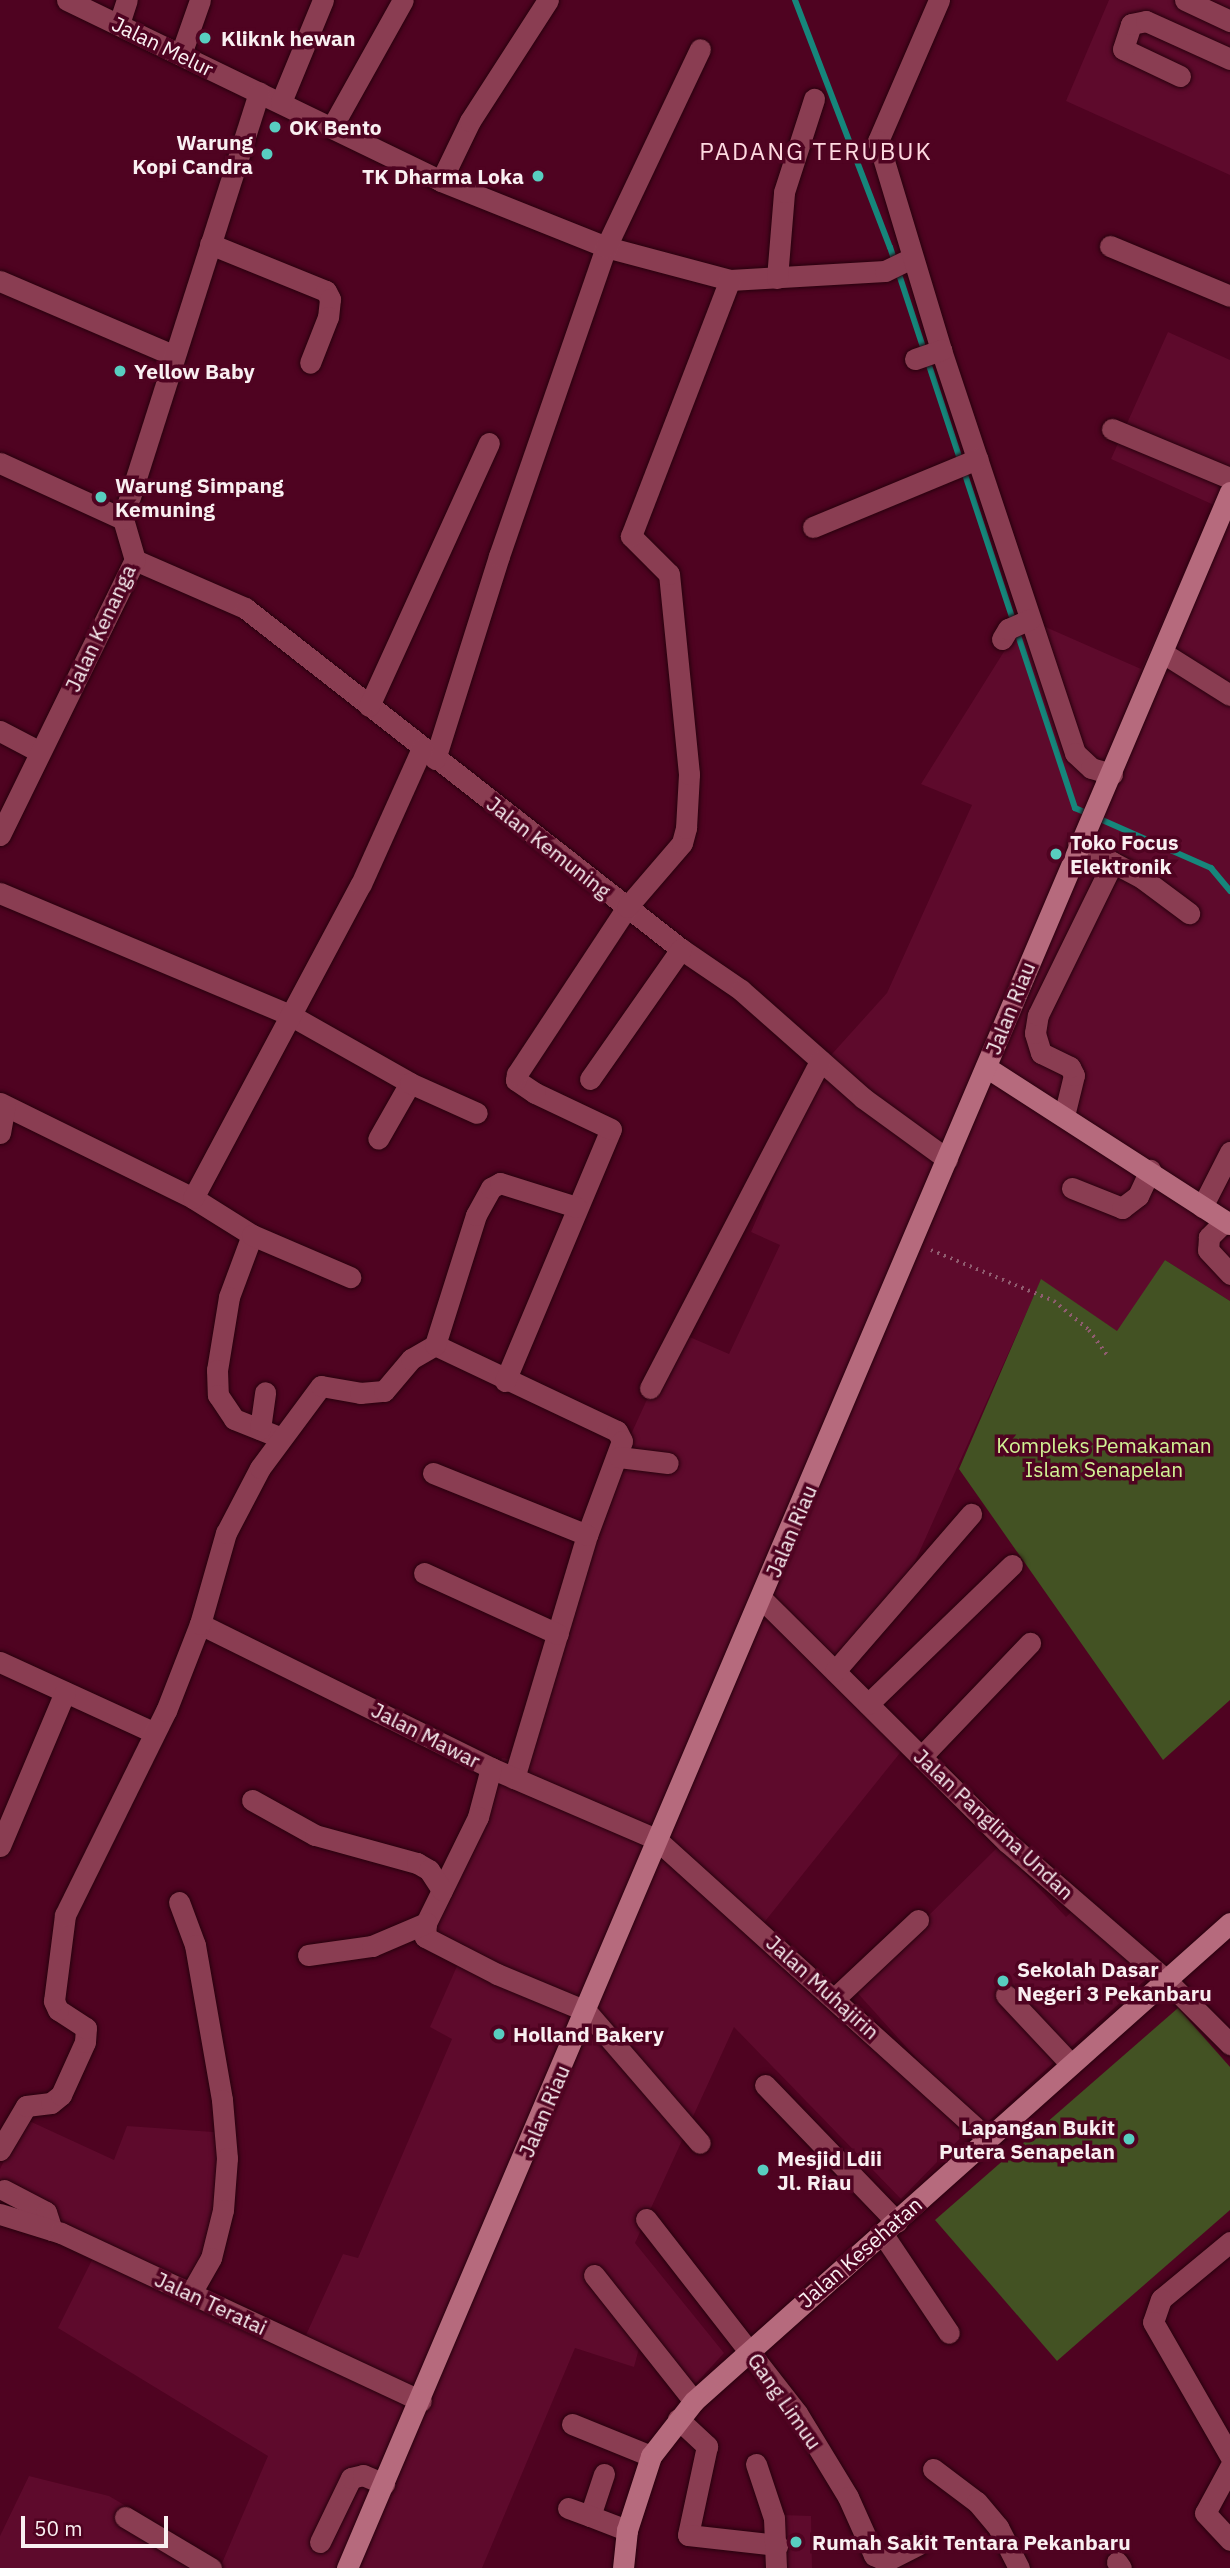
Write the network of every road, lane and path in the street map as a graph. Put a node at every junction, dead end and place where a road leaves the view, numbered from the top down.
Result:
1 (67, 0) edge
2 (127, 0) edge
3 (200, 0) edge
4 (323, 0) edge
5 (403, 0) edge
6 (548, 0) edge
7 (939, 0) edge
8 (1185, 0) edge
9 (1230, 21) edge
10 (119, 24) junction
11 (700, 49) dead end
12 (181, 54) junction
13 (1230, 59) edge
14 (1180, 76) dead end
15 (260, 92) junction
16 (814, 99) dead end
17 (282, 102) junction
18 (332, 127) junction
19 (441, 181) junction
20 (209, 244) junction
21 (1110, 246) dead end
22 (606, 247) junction
23 (899, 264) junction
24 (777, 278) junction
25 (0, 281) edge
26 (730, 281) junction
27 (1230, 296) edge
28 (173, 355) junction
29 (310, 363) dead end
30 (1112, 429) dead end
31 (489, 443) dead end
32 (971, 462) junction
33 (0, 463) edge
34 (1230, 478) edge
35 (1230, 492) edge
36 (123, 519) junction
37 (813, 527) dead end
38 (135, 560) junction
39 (1163, 653) junction
40 (1230, 695) edge
41 (369, 706) junction
42 (0, 732) edge
43 (40, 752) junction
44 (428, 753) junction
45 (1112, 774) junction
46 (0, 835) edge
47 (1081, 839) junction
48 (1112, 862) junction
49 (0, 893) edge
50 (627, 907) junction
51 (1189, 913) dead end
52 (681, 949) junction
53 (290, 1015) junction
54 (820, 1061) junction
55 (986, 1067) junction
56 (590, 1079) dead end
57 (410, 1083) junction
58 (3, 1104) edge
59 (477, 1113) dead end
60 (1064, 1116) junction
61 (0, 1133) edge
62 (378, 1139) dead end
63 (1230, 1152) edge
64 (947, 1159) junction
65 (1150, 1170) junction
66 (1072, 1188) dead end
67 (193, 1198) junction
68 (576, 1207) junction
69 (1202, 1207) junction
70 (1227, 1223) edge
71 (252, 1235) junction
72 (931, 1250) dead end
73 (1230, 1274) edge
74 (350, 1278) dead end
75 (435, 1345) junction
76 (1108, 1356) dead end
77 (505, 1381) junction
78 (650, 1388) dead end
79 (265, 1392) dead end
80 (270, 1433) junction
81 (619, 1457) junction
82 (668, 1463) dead end
83 (433, 1473) dead end
84 (971, 1514) dead end
85 (587, 1535) junction
86 (1012, 1565) dead end
87 (424, 1573) dead end
88 (762, 1600) junction
89 (200, 1624) junction
90 (558, 1634) junction
91 (1030, 1643) dead end
92 (0, 1662) edge
93 (835, 1671) junction
94 (65, 1692) junction
95 (868, 1704) junction
96 (155, 1732) junction
97 (921, 1756) junction
98 (491, 1768) junction
99 (514, 1778) junction
100 (252, 1800) dead end
101 (656, 1839) junction
102 (0, 1846) edge
103 (442, 1889) junction
104 (179, 1902) dead end
105 (918, 1920) dead end
106 (426, 1923) junction
107 (1230, 1923) edge
108 (308, 1955) dead end
109 (1166, 1980) junction
110 (1006, 1995) dead end
111 (835, 1998) junction
112 (586, 2011) junction
113 (1230, 2044) edge
114 (1069, 2062) junction
115 (765, 2085) dead end
116 (987, 2138) junction
117 (700, 2143) dead end
118 (0, 2150) edge
119 (4, 2190) dead end
120 (0, 2214) edge
121 (646, 2219) dead end
122 (889, 2228) junction
123 (52, 2230) junction
124 (1230, 2242) edge
125 (594, 2275) dead end
126 (191, 2293) junction
127 (948, 2333) dead end
128 (748, 2348) junction
129 (421, 2401) junction
130 (694, 2401) junction
131 (678, 2419) junction
132 (572, 2424) dead end
133 (651, 2456) junction
134 (1230, 2456) edge
135 (755, 2463) dead end
136 (1230, 2467) edge
137 (933, 2469) dead end
138 (604, 2474) dead end
139 (384, 2484) junction
140 (568, 2508) dead end
141 (125, 2516) dead end
142 (590, 2516) junction
143 (627, 2530) junction
144 (1230, 2540) edge
145 (320, 2542) dead end
146 (918, 2544) dead end
147 (777, 2545) junction
148 (211, 2568) edge
149 (347, 2568) edge
150 (623, 2568) edge
151 (776, 2568) edge
152 (1019, 2568) edge

1 - 10 street, Jalan Melur
2 - 10 street
3 - 12 street
4 - 17 street
5 - 18 street
6 - 19 street
7 - 23 street
8 - 9 street
10 - 12 street, Jalan Melur
11 - 22 street
12 - 15 street, Jalan Melur
13 - 14 street
15 - 17 street, Jalan Melur
15 - 20 street
16 - 24 street
17 - 18 street, Jalan Melur
18 - 19 street, Jalan Melur
19 - 22 street, Jalan Melur
20 - 28 street
20 - 29 street
21 - 27 street
22 - 26 street, Jalan Melur
22 - 44 street
23 - 24 street, Jalan Melur
23 - 32 street
24 - 26 street, Jalan Melur
25 - 28 street
26 - 50 street
28 - 36 street
30 - 34 street
31 - 41 street
32 - 37 street
32 - 45 street
33 - 36 street
35 - 39 main road, Jalan Riau
36 - 38 street, Jalan Kenanga
38 - 41 street, Jalan Kemuning
38 - 43 street, Jalan Kenanga
39 - 40 street
39 - 45 main road, Jalan Riau
41 - 44 street, Jalan Kemuning
42 - 43 street
43 - 46 street, Jalan Kenanga
44 - 50 street, Jalan Kemuning
44 - 53 street
45 - 47 main road, Jalan Riau
47 - 48 street
47 - 55 main road, Jalan Riau
48 - 51 street
48 - 60 street
49 - 53 street
50 - 52 street, Jalan Kemuning
50 - 68 street
52 - 54 street, Jalan Kemuning
52 - 56 street
53 - 57 street
53 - 67 street
54 - 64 street, Jalan Kemuning
54 - 78 street
55 - 60 main road
55 - 64 main road, Jalan Riau
57 - 59 street
57 - 62 street
58 - 61 street
58 - 67 street
60 - 65 main road
63 - 69 street
64 - 88 main road, Jalan Riau
65 - 66 street
65 - 69 main road
67 - 71 street
68 - 75 street
68 - 77 street
69 - 70 main road
70 - 73 street
71 - 74 street
71 - 80 street
72 - 76 path
75 - 77 street
75 - 80 street
77 - 81 street
79 - 80 street
80 - 89 street
81 - 82 street
81 - 85 street
83 - 85 street
84 - 93 street
85 - 90 street
86 - 95 street
87 - 90 street
88 - 93 street, Jalan Panglima Undan
88 - 101 main road, Jalan Riau
89 - 96 street
89 - 98 street, Jalan Mawar
90 - 99 street
91 - 97 street
92 - 94 street
93 - 95 street, Jalan Panglima Undan
94 - 96 street
94 - 102 street
95 - 97 street, Jalan Panglima Undan
96 - 118 street
97 - 109 street, Jalan Panglima Undan
98 - 99 street, Jalan Mawar
98 - 103 street
99 - 101 street, Jalan Mawar
100 - 103 street
101 - 111 street, Jalan Muhajirin
101 - 112 main road, Jalan Riau
103 - 106 street
104 - 126 street
105 - 111 street
106 - 108 street
106 - 112 street
107 - 109 main road, Jalan Kesehatan
109 - 113 street, Jalan Panglima Undan
109 - 114 main road, Jalan Kesehatan
110 - 114 street
111 - 116 street, Jalan Muhajirin
112 - 117 street
112 - 129 main road, Jalan Riau
114 - 116 main road, Jalan Kesehatan
115 - 122 street
116 - 122 main road, Jalan Kesehatan
119 - 123 street
120 - 123 street, Jalan Teratai
121 - 128 street, Gang Limuu
122 - 127 street
122 - 128 main road, Jalan Kesehatan
123 - 126 street, Jalan Teratai
124 - 134 street
125 - 130 street
126 - 129 street, Jalan Teratai
128 - 130 main road, Jalan Kesehatan
128 - 146 street, Gang Limuu
129 - 139 main road, Jalan Riau
130 - 131 main road, Jalan Kesehatan
131 - 133 main road, Jalan Kesehatan
131 - 147 street
132 - 133 street
133 - 143 main road, Jalan Kesehatan
135 - 147 street
136 - 144 street
137 - 152 street
138 - 142 street
139 - 145 street
139 - 149 main road, Jalan Riau
140 - 142 street
141 - 148 street
142 - 143 street
143 - 150 main road, Jalan Kesehatan
147 - 151 street

